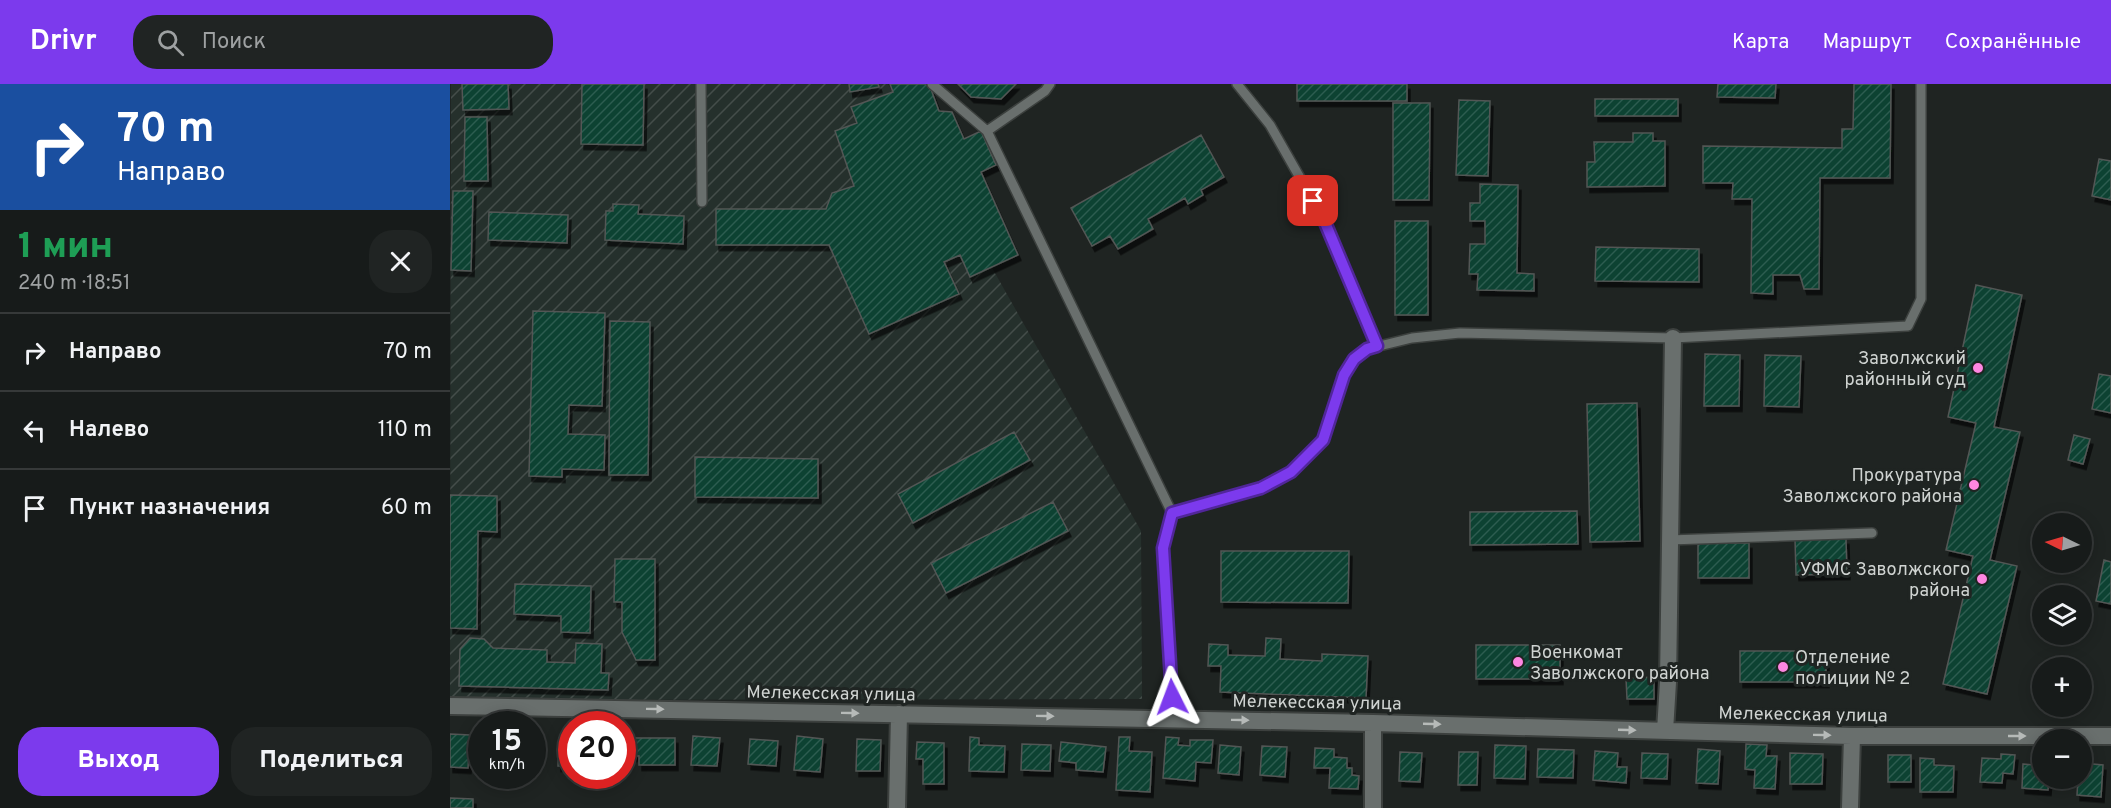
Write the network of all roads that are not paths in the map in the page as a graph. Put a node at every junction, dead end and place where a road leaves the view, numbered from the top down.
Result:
1 (701, 84) edge
2 (932, 84) edge
3 (1050, 84) edge
4 (1237, 84) edge
5 (1921, 84) edge
6 (987, 130) junction
7 (702, 202) dead end
8 (1674, 338) junction
9 (1377, 346) junction
10 (1172, 513) junction
11 (1872, 533) dead end
12 (1669, 540) junction
13 (450, 706) edge
14 (899, 714) junction
15 (1173, 718) junction
16 (1373, 723) junction
17 (1665, 731) junction
18 (1852, 735) junction
19 (2111, 736) edge
20 (897, 808) edge
21 (1373, 808) edge
22 (1850, 808) edge

1 - 7 lane
2 - 6 lane
3 - 6 lane
4 - 9 lane
5 - 8 lane
6 - 10 lane
8 - 9 lane
8 - 12 street
9 - 10 lane
10 - 15 lane
11 - 12 lane
12 - 17 street
13 -> 14 street, Мелекесская улица
14 -> 15 street, Мелекесская улица
14 - 20 street
15 -> 16 street, Мелекесская улица
16 -> 17 street, Мелекесская улица
16 - 21 street
17 -> 18 street, Мелекесская улица
18 -> 19 street, Мелекесская улица
18 - 22 street

